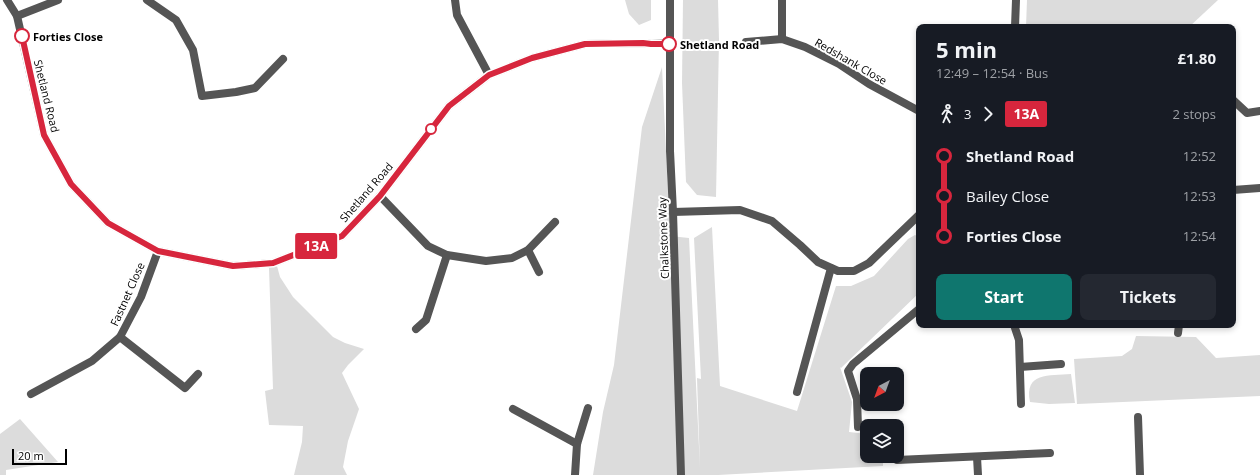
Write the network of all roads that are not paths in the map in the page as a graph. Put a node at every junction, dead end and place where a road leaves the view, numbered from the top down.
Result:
1 (7, 0) edge
2 (58, 0) edge
3 (147, 0) edge
4 (455, 0) edge
5 (670, 0) edge
6 (782, 0) edge
7 (1016, 0) edge
8 (17, 16) junction
9 (1015, 24) edge
10 (782, 39) junction
11 (746, 42) dead end
12 (669, 44) junction
13 (283, 59) dead end
14 (489, 75) junction
15 (1236, 103) edge
16 (916, 109) edge
17 (1260, 111) edge
18 (1260, 188) edge
19 (1236, 190) edge
20 (380, 196) junction
21 (673, 212) junction
22 (916, 217) edge
23 (555, 222) dead end
24 (528, 250) junction
25 (158, 251) junction
26 (447, 255) junction
27 (831, 268) junction
28 (539, 272) dead end
29 (916, 312) edge
30 (1015, 328) edge
31 (416, 329) dead end
32 (120, 337) junction
33 (1061, 364) dead end
34 (1020, 367) junction
35 (198, 374) dead end
36 (797, 392) dead end
37 (31, 394) dead end
38 (1022, 404) dead end
39 (588, 408) dead end
40 (512, 409) dead end
41 (1138, 417) dead end
42 (858, 427) dead end
43 (577, 444) junction
44 (1050, 453) dead end
45 (977, 457) junction
46 (904, 460) edge
47 (575, 475) edge
48 (681, 475) edge
49 (978, 475) edge
50 (1140, 475) edge

1 - 8 street, Shetland Road
2 - 8 street
3 - 13 street
4 - 14 street
5 - 12 street, Chalkstone Way
6 - 10 street
7 - 9 street
8 - 25 street, Shetland Road
10 - 11 street, Redshank Close
10 - 16 street, Redshank Close
12 - 14 street, Shetland Road
12 - 21 street, Chalkstone Way
14 - 20 street, Shetland Road
15 - 17 street
18 - 19 street
20 - 25 street, Shetland Road
20 - 26 street
21 - 27 street
21 - 48 street, Chalkstone Way
22 - 27 street
23 - 24 street
24 - 26 street
24 - 28 street
25 - 32 street, Fastnet Close
26 - 31 street
27 - 36 street
29 - 42 street
30 - 34 street
32 - 35 street
32 - 37 street, Fastnet Close
33 - 34 street
34 - 38 street
39 - 43 street
40 - 43 street
41 - 50 street
43 - 47 street
44 - 45 street
45 - 46 street
45 - 49 street

